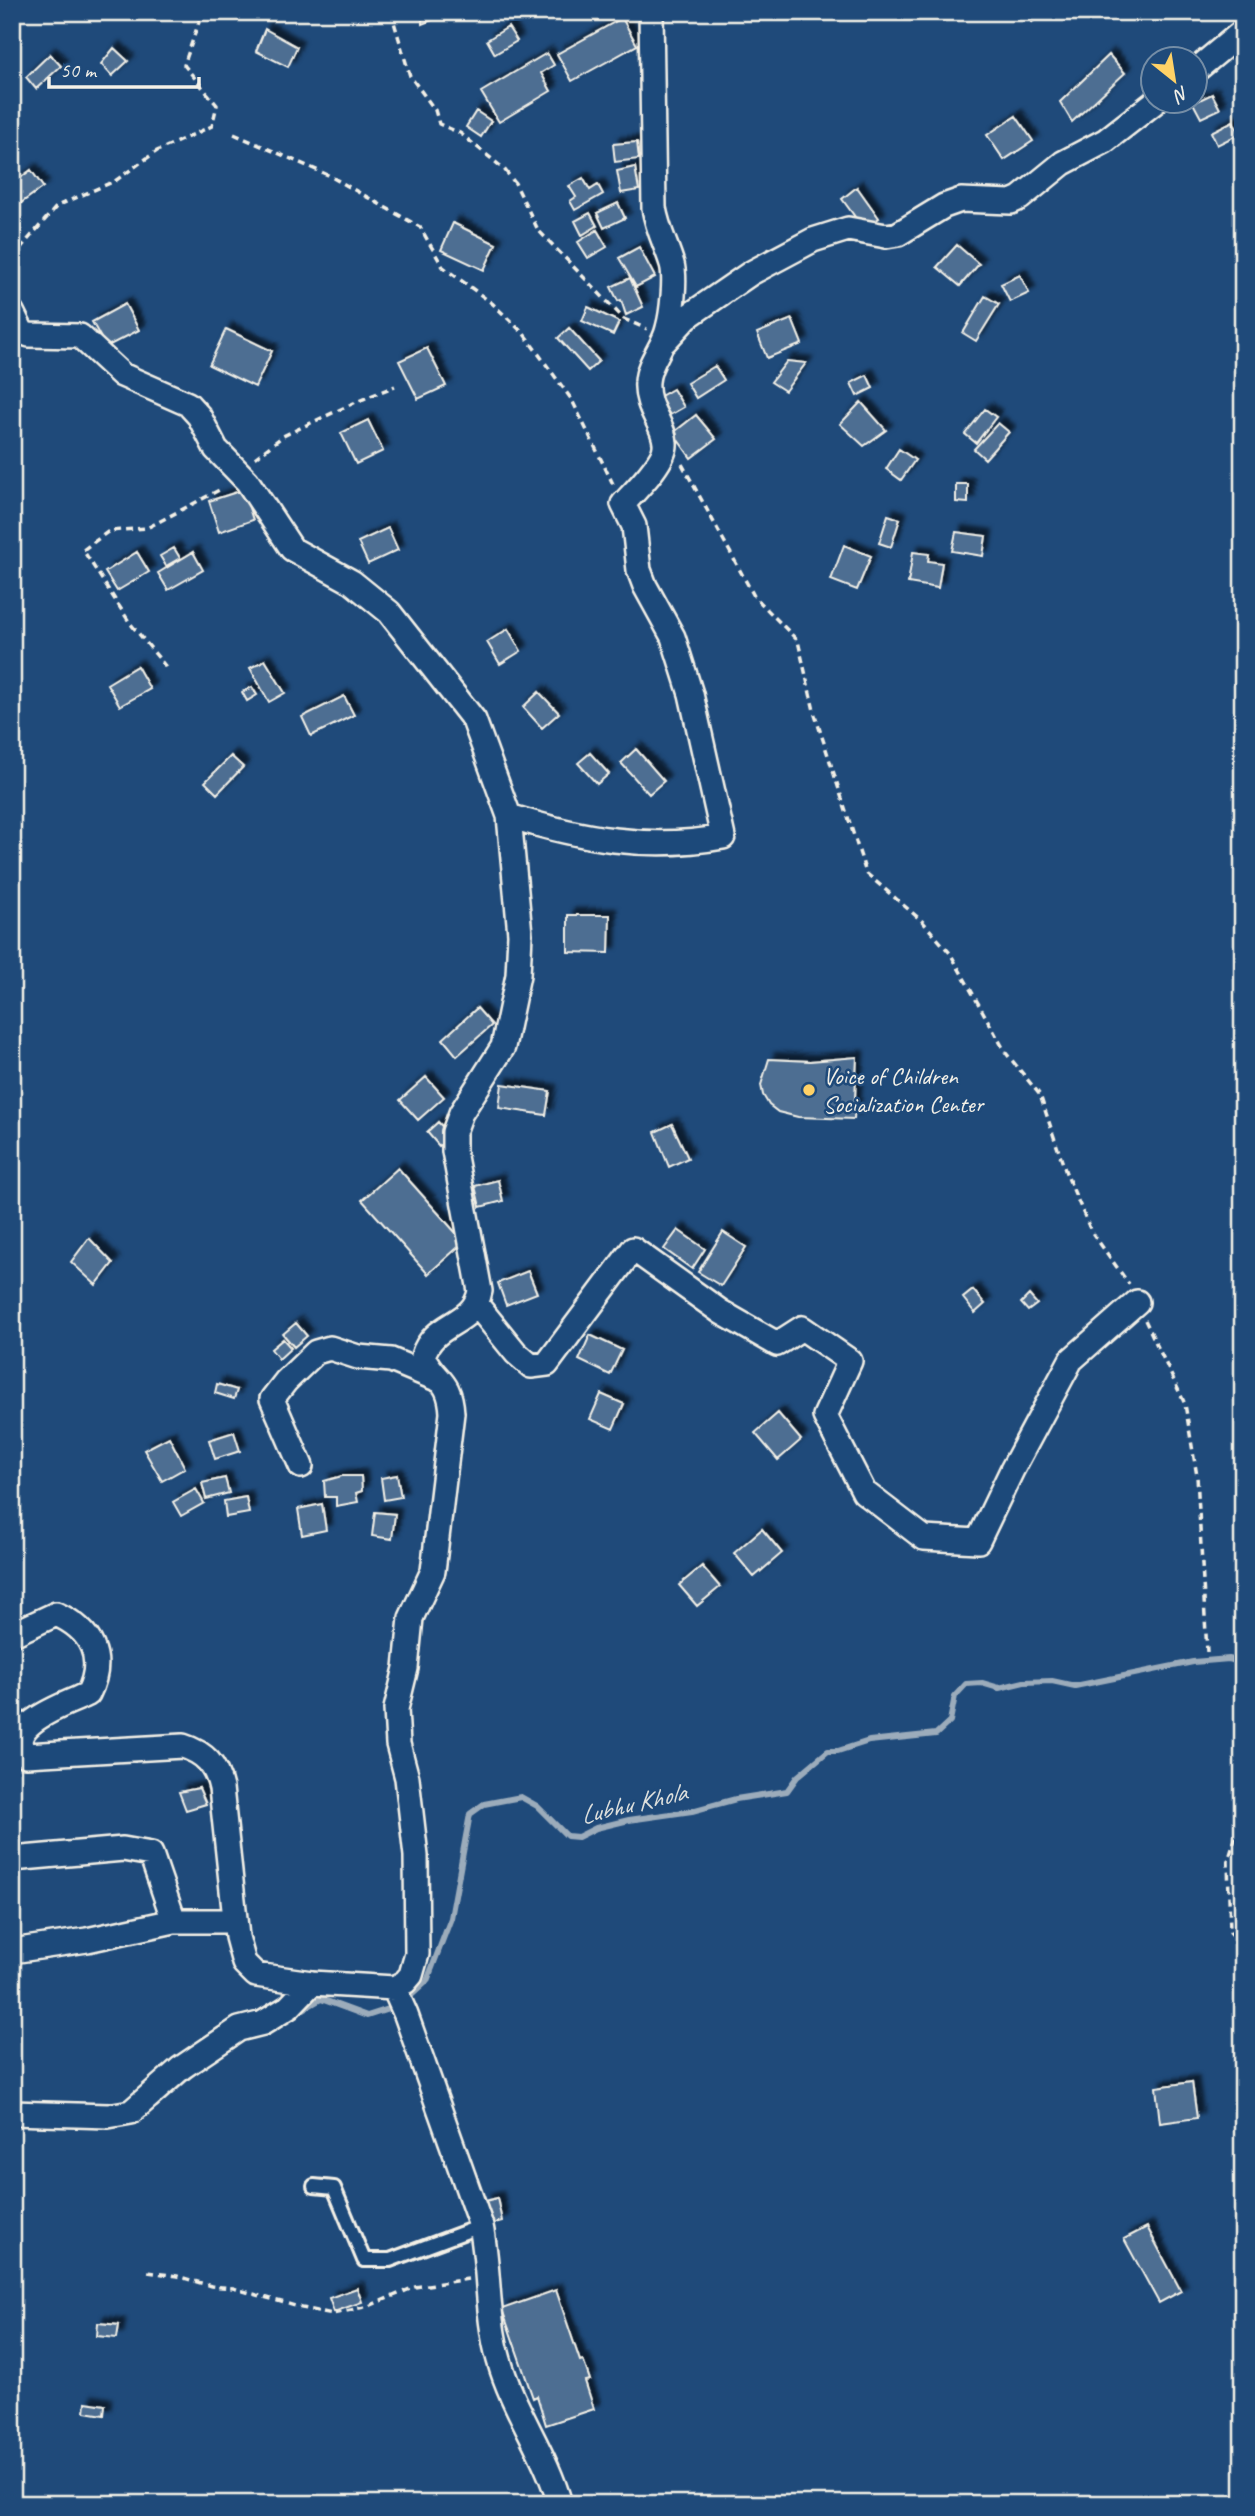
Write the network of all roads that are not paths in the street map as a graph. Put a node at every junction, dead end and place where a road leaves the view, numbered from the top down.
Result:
1 (651, 12) edge
2 (1243, 31) edge
3 (1210, 58) edge
4 (1140, 114) edge
5 (12, 312) edge
6 (663, 343) junction
7 (509, 816) junction
8 (1137, 1301) road end
9 (477, 1305) junction
10 (445, 1383) junction
11 (301, 1466) dead end
12 (12, 1630) edge
13 (12, 1859) edge
14 (174, 1921) junction
15 (235, 1921) junction
16 (12, 1951) edge
17 (312, 1983) junction
18 (399, 2001) junction
19 (12, 2113) edge
20 (314, 2186) dead end
21 (481, 2226) junction
22 (560, 2504) edge

1 - 6 street
2 - 3 street
4 - 6 street
5 - 7 street
6 - 7 street
7 - 9 street
8 - 9 street
9 - 10 street
10 - 11 street
10 - 18 street
12 - 15 street
13 - 14 street
14 - 15 street
14 - 16 street
15 - 17 street
17 - 18 street
17 - 19 street
18 - 21 street
20 - 21 lane
21 - 22 street

